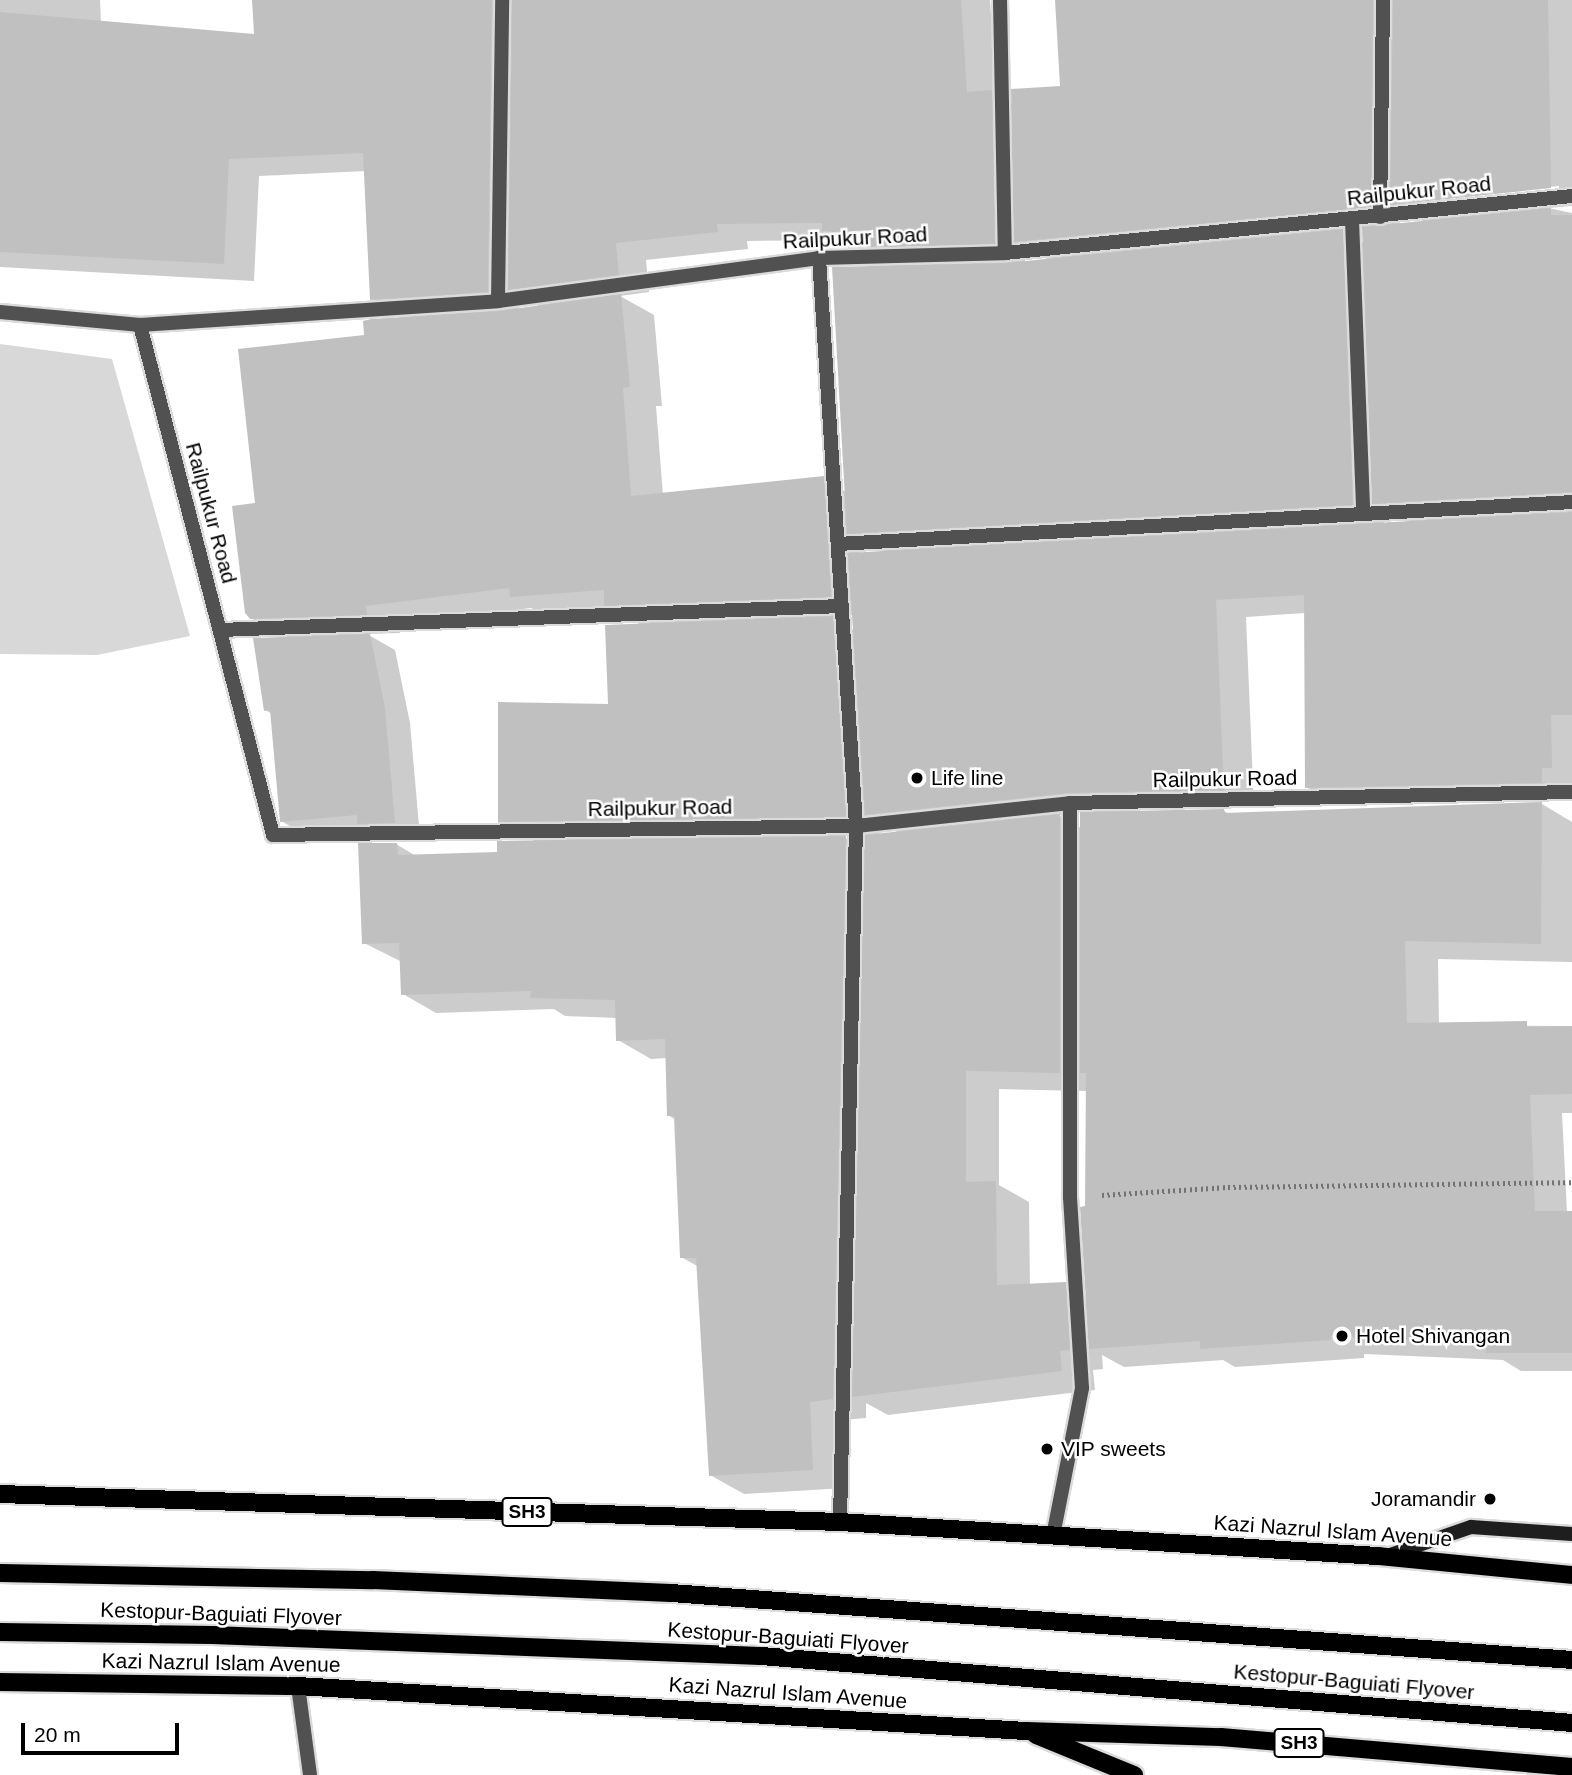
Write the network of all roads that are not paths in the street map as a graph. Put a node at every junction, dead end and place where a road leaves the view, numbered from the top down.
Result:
1 (502, 0) edge
2 (1000, 0) edge
3 (1383, 0) edge
4 (1572, 196) edge
5 (1380, 217) junction
6 (1352, 220) junction
7 (1005, 253) junction
8 (819, 258) junction
9 (498, 301) junction
10 (0, 312) edge
11 (141, 325) junction
12 (1572, 502) edge
13 (1363, 512) junction
14 (838, 544) junction
15 (842, 606) junction
16 (220, 630) junction
17 (1572, 792) edge
18 (1070, 803) junction
19 (856, 826) junction
20 (0, 1494) edge
21 (840, 1522) junction
22 (1572, 1534) edge
23 (1053, 1536) junction
24 (1386, 1557) junction
25 (0, 1573) edge
26 (1572, 1575) edge
27 (0, 1632) edge
28 (1572, 1660) edge
29 (0, 1682) edge
30 (298, 1686) junction
31 (1572, 1723) edge
32 (1026, 1731) junction
33 (1572, 1767) edge
34 (310, 1775) edge
35 (1133, 1775) edge

1 - 9 street
2 - 7 street
3 - 5 street
4 - 5 street, Railpukur Road
5 - 6 street, Railpukur Road
6 - 7 street, Railpukur Road
6 - 13 street
7 - 8 street, Railpukur Road
8 - 9 street, Railpukur Road
8 - 14 street
9 - 11 street, Railpukur Road
10 - 11 street, Railpukur Road
11 - 16 street, Railpukur Road
12 - 13 street
13 - 14 street
14 - 15 street
15 - 16 street
15 - 19 street
16 - 19 street, Railpukur Road
17 - 18 street, Railpukur Road
18 - 19 street, Railpukur Road
18 - 23 street
19 - 21 street
20 - 21 main road, Kazi Nazrul Islam Avenue / SH3
21 - 23 main road, Kazi Nazrul Islam Avenue / SH3
22 - 24 street
23 - 24 main road, Kazi Nazrul Islam Avenue / SH3
24 - 26 main road, Kazi Nazrul Islam Avenue / SH3
25 - 28 main road, Kestopur-Baguiati Flyover
27 - 31 main road, Kestopur-Baguiati Flyover
29 - 30 main road, Kazi Nazrul Islam Avenue / SH3
30 - 32 main road, Kazi Nazrul Islam Avenue / SH3
30 - 34 street
32 - 33 main road, Kazi Nazrul Islam Avenue / SH3
32 - 35 main road

